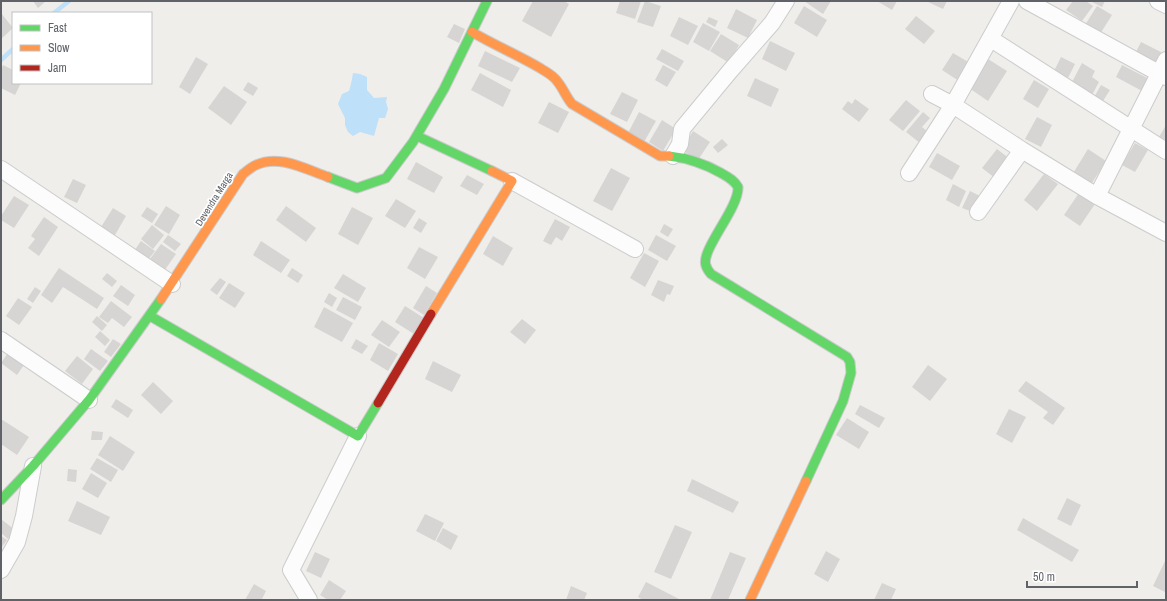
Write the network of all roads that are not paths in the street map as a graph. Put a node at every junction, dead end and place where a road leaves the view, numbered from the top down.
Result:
1 (487, 1) edge
2 (786, 1) edge
3 (1012, 1) edge
4 (1027, 1) edge
5 (1158, 1) edge
6 (1166, 5) edge
7 (472, 32) junction
8 (991, 39) junction
9 (1164, 70) edge
10 (932, 94) dead end
11 (953, 105) junction
12 (1131, 128) junction
13 (416, 136) junction
14 (1022, 150) junction
15 (1166, 150) edge
16 (673, 156) junction
17 (1, 169) edge
18 (909, 173) dead end
19 (512, 181) junction
20 (1097, 196) junction
21 (978, 212) dead end
22 (1166, 233) edge
23 (635, 249) dead end
24 (172, 284) junction
25 (150, 316) junction
26 (1, 340) edge
27 (89, 400) junction
28 (358, 436) junction
29 (33, 466) junction
30 (1, 500) edge
31 (1, 570) edge
32 (309, 600) edge
33 (750, 600) edge

1 - 7 street, Devendra Marga
2 - 16 street
3 - 8 street
4 - 9 street
5 - 6 street
7 - 13 street, Devendra Marga
7 - 16 street
8 - 11 street
8 - 12 street
9 - 12 street
10 - 11 street
11 - 14 street
11 - 18 street
12 - 15 street
12 - 20 street
13 - 19 street
13 - 24 street, Devendra Marga
14 - 20 street
14 - 21 street
16 - 33 street
17 - 24 street
19 - 23 street
19 - 28 street
20 - 22 street
24 - 25 street, Devendra Marga
25 - 27 street, Devendra Marga
25 - 28 street
26 - 27 street
27 - 29 street, Devendra Marga
28 - 32 street
29 - 30 street, Devendra Marga
29 - 31 street

